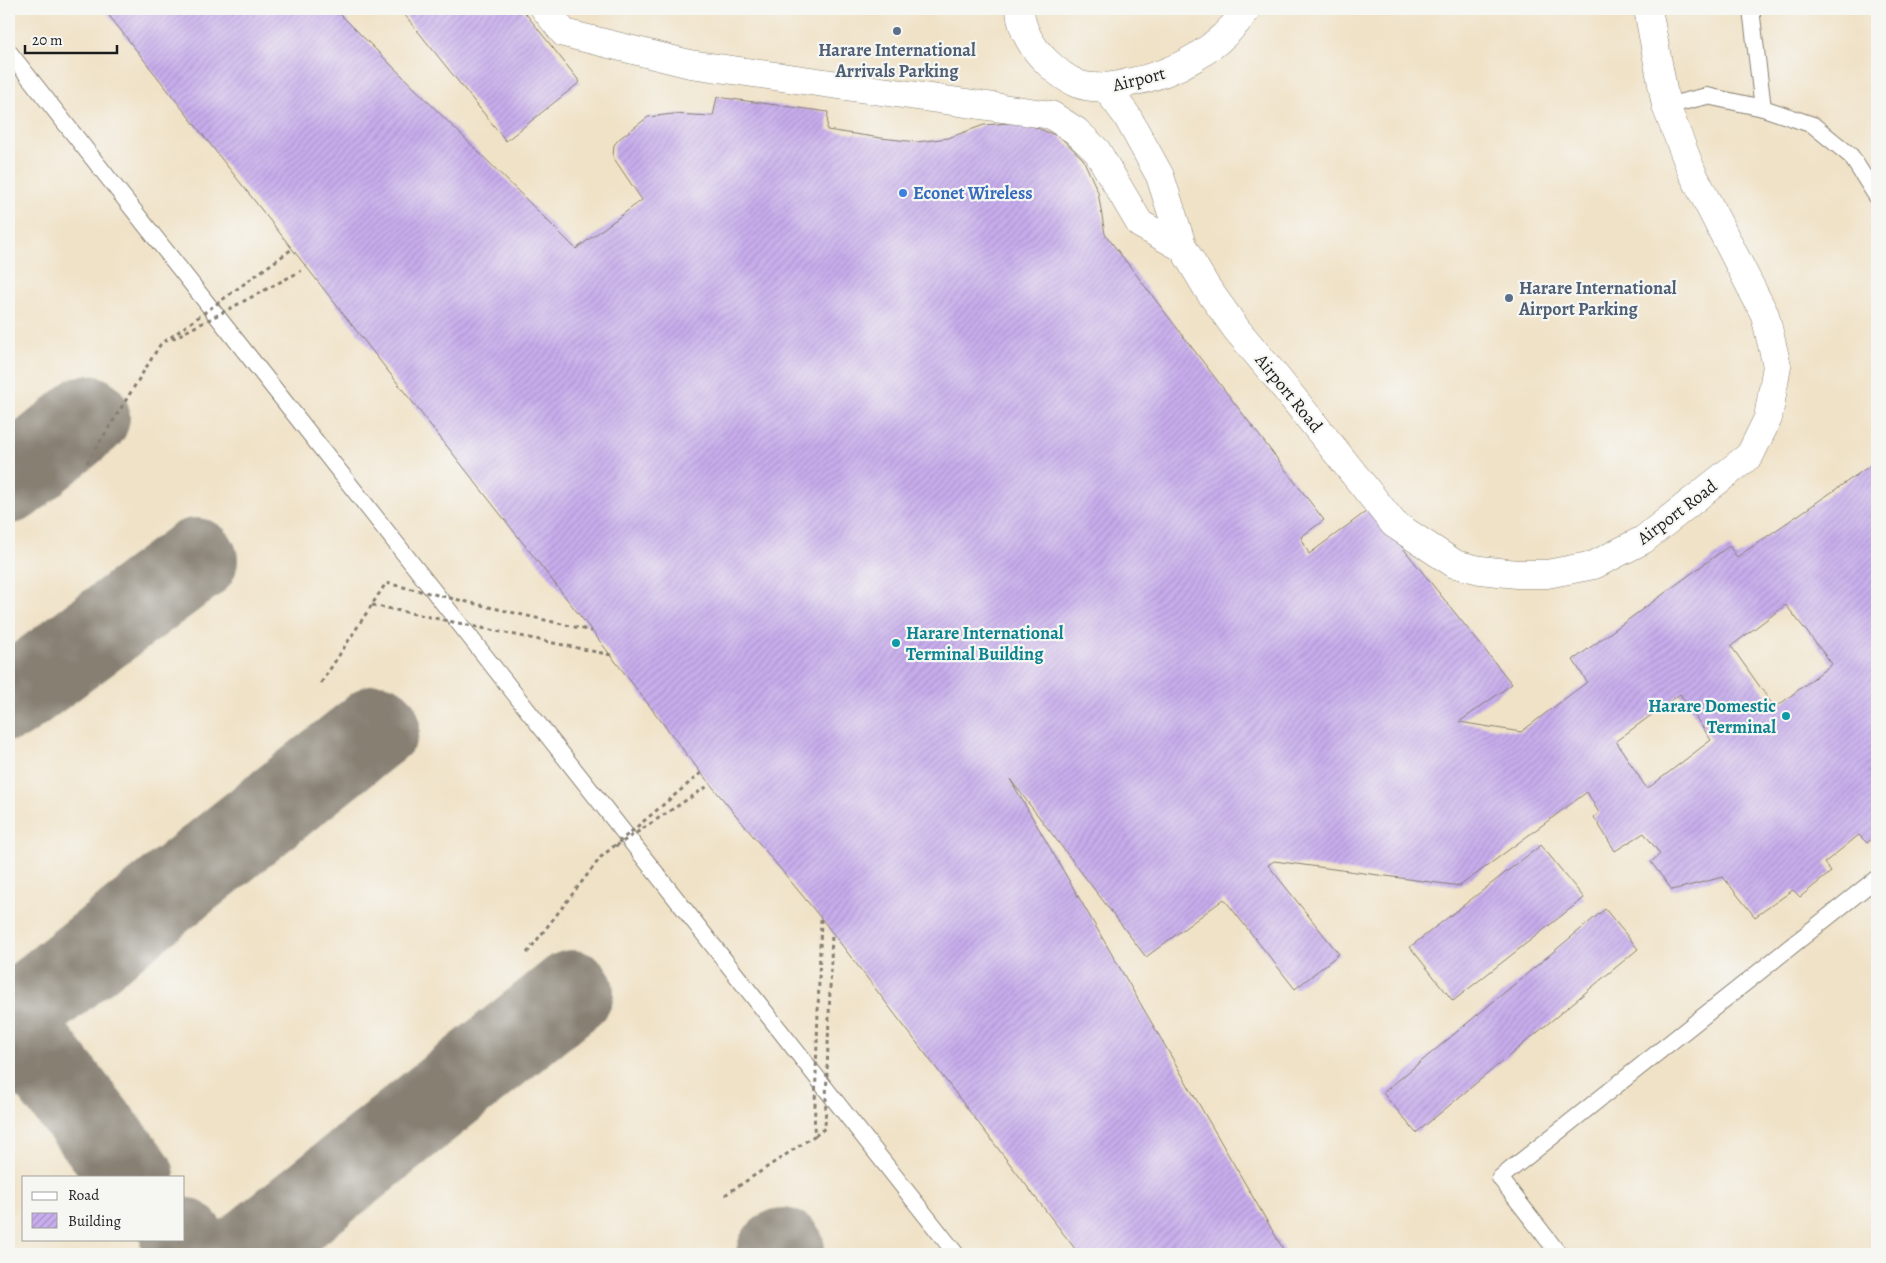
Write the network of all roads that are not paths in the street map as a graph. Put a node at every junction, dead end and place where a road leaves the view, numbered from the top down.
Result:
1 (545, 9) edge
2 (1020, 9) edge
3 (1247, 9) edge
4 (1648, 9) edge
5 (1751, 9) edge
6 (9, 52) edge
7 (1106, 88) junction
8 (1666, 106) junction
9 (1763, 108) junction
10 (1877, 197) edge
11 (1183, 248) junction
12 (1877, 878) edge
13 (956, 1254) edge
14 (1559, 1254) edge

1 - 11 street
2 - 7 street, Airport
3 - 7 street, Airport
4 - 8 street, Airport Road
5 - 9 lane
6 - 13 lane
7 - 11 street, Airport Road
8 - 9 lane
8 - 11 street, Airport Road
9 - 10 lane
12 - 14 lane

